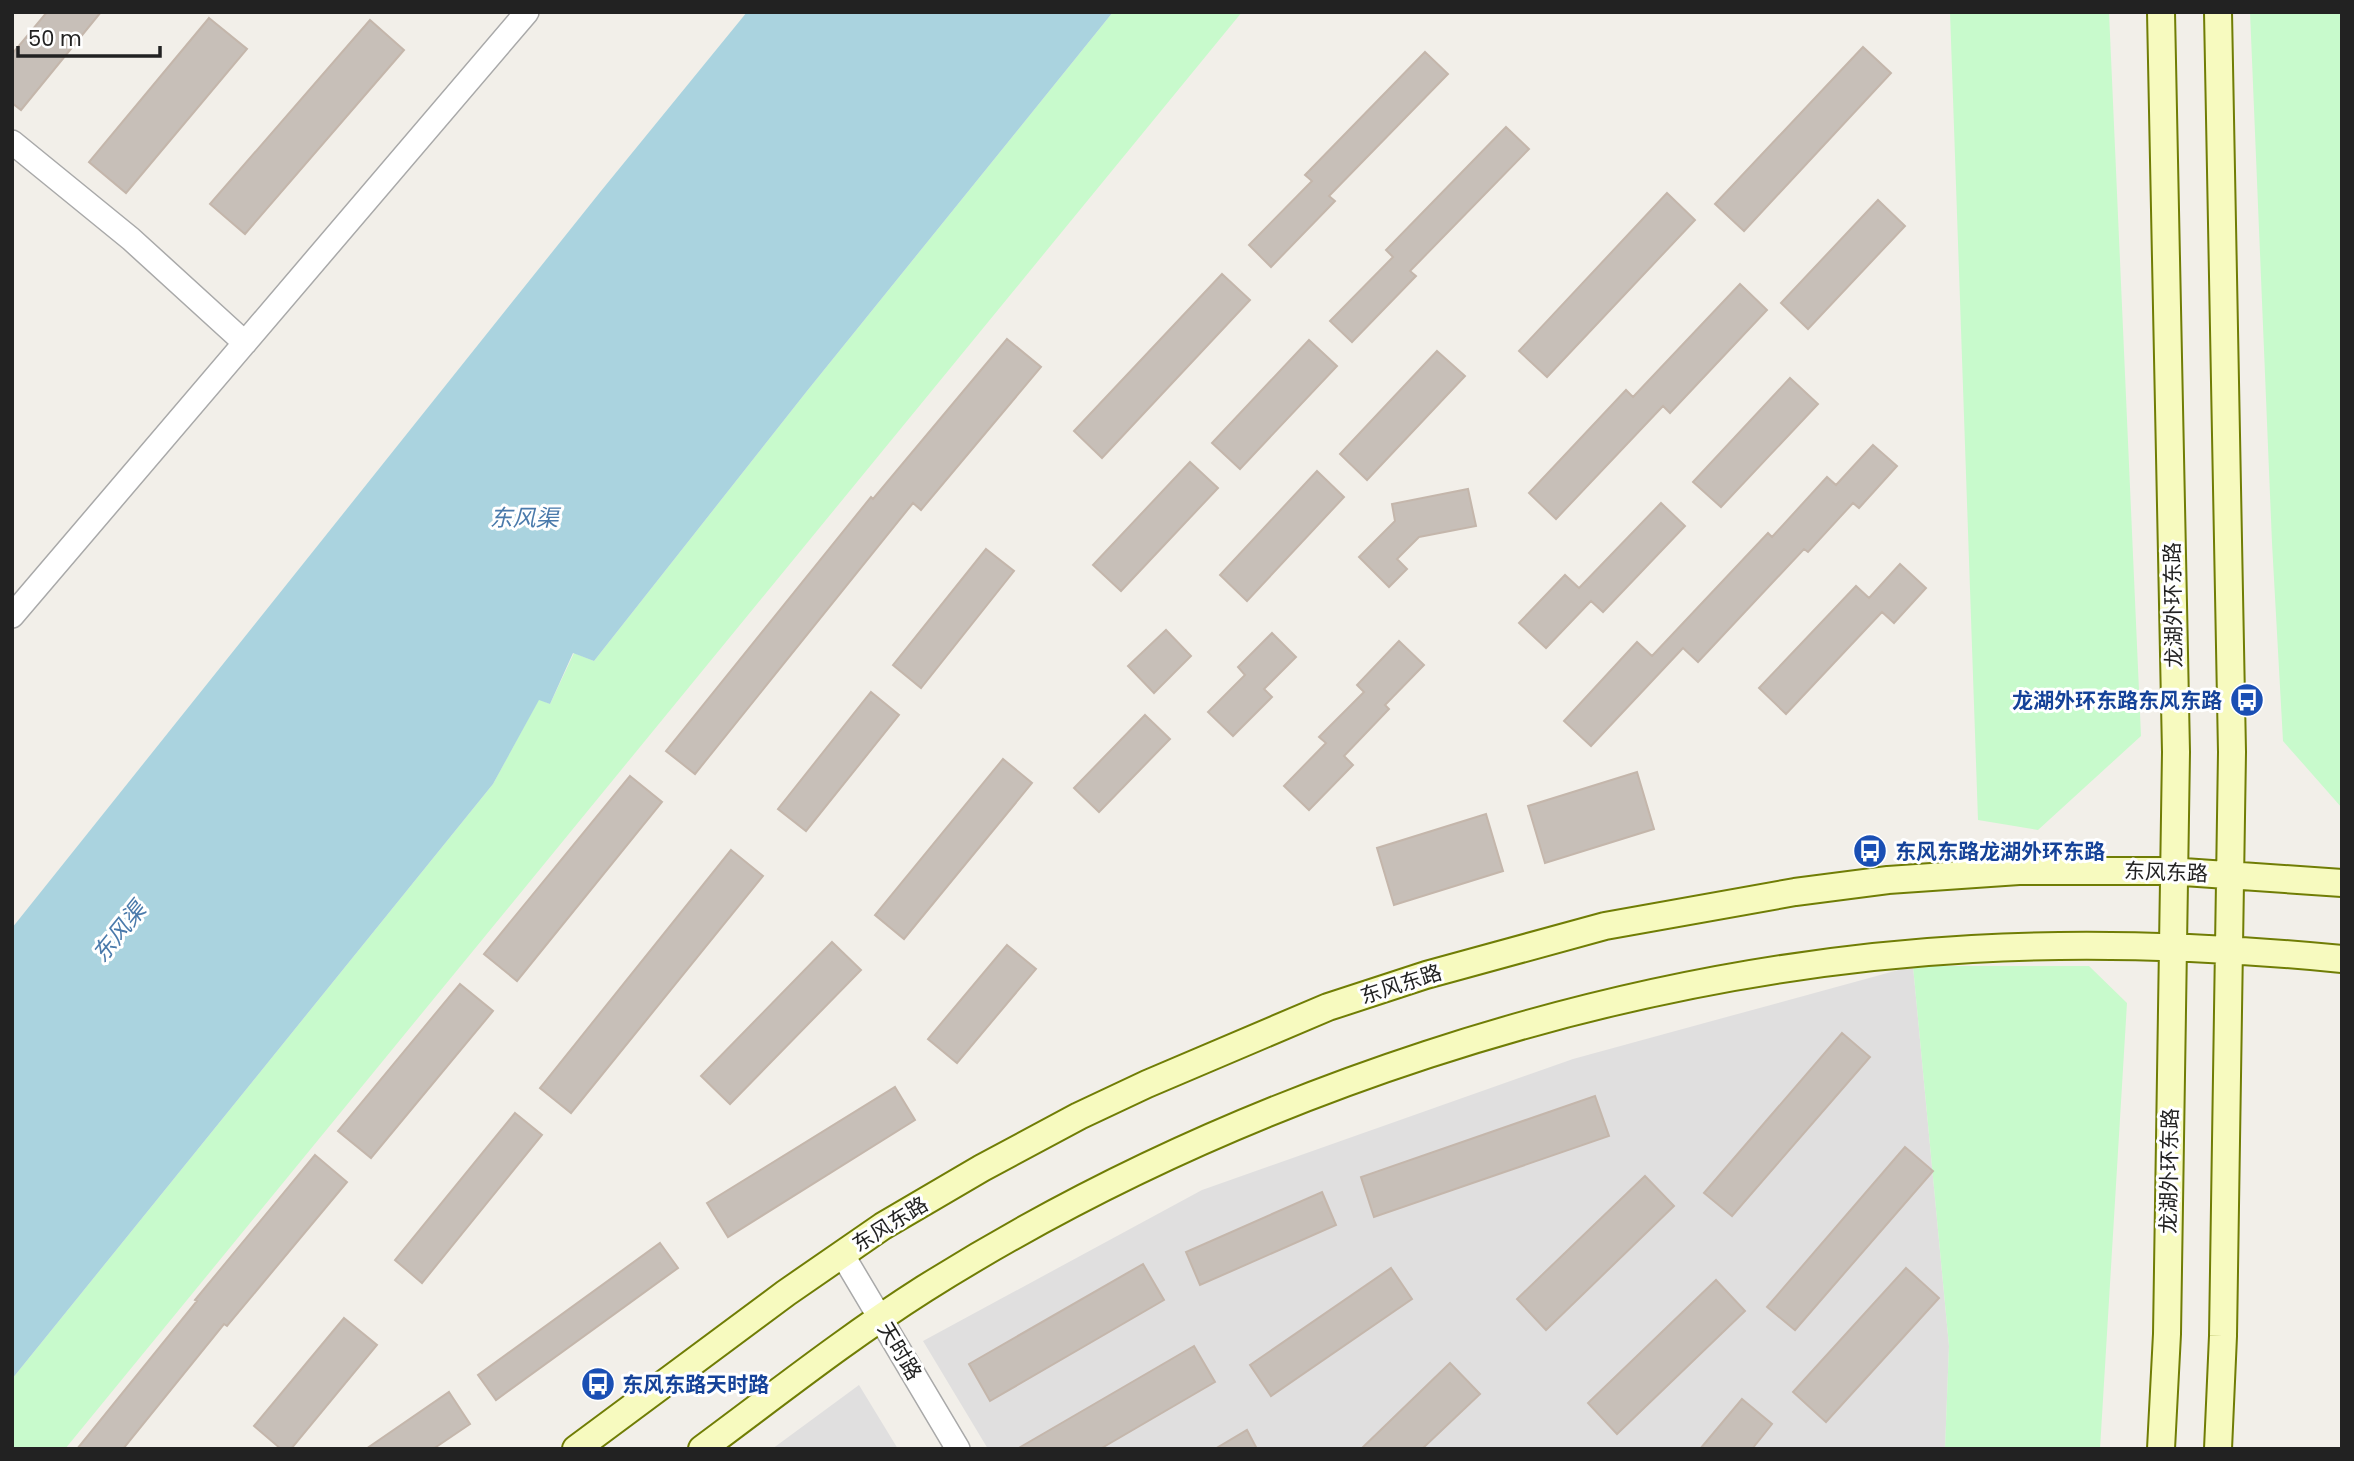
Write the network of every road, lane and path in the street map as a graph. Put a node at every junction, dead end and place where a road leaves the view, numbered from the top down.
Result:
1 (527, 12) edge
2 (2161, 12) edge
3 (2218, 12) edge
4 (12, 142) edge
5 (245, 343) junction
6 (12, 616) edge
7 (2174, 871) junction
8 (2230, 874) junction
9 (2342, 883) edge
10 (2173, 947) junction
11 (2229, 950) junction
12 (2342, 959) edge
13 (842, 1254) junction
14 (881, 1319) junction
15 (576, 1449) edge
16 (702, 1449) edge
17 (958, 1449) edge
18 (2161, 1449) edge
19 (2218, 1449) edge

1 - 5 street
2 - 7 main road, 龙湖外环东路
3 - 8 main road
4 - 5 street
5 - 6 street
7 - 8 main road, 东风东路
7 - 10 main road, 龙湖外环东路
7 - 13 main road, 东风东路
8 - 9 main road, 东风东路
8 - 11 main road
10 - 11 main road
10 - 14 main road
10 - 18 main road, 龙湖外环东路
11 - 12 main road
11 - 19 main road
13 - 14 street, 天时路
13 - 15 main road, 东风东路
14 - 16 main road
14 - 17 street, 天时路

